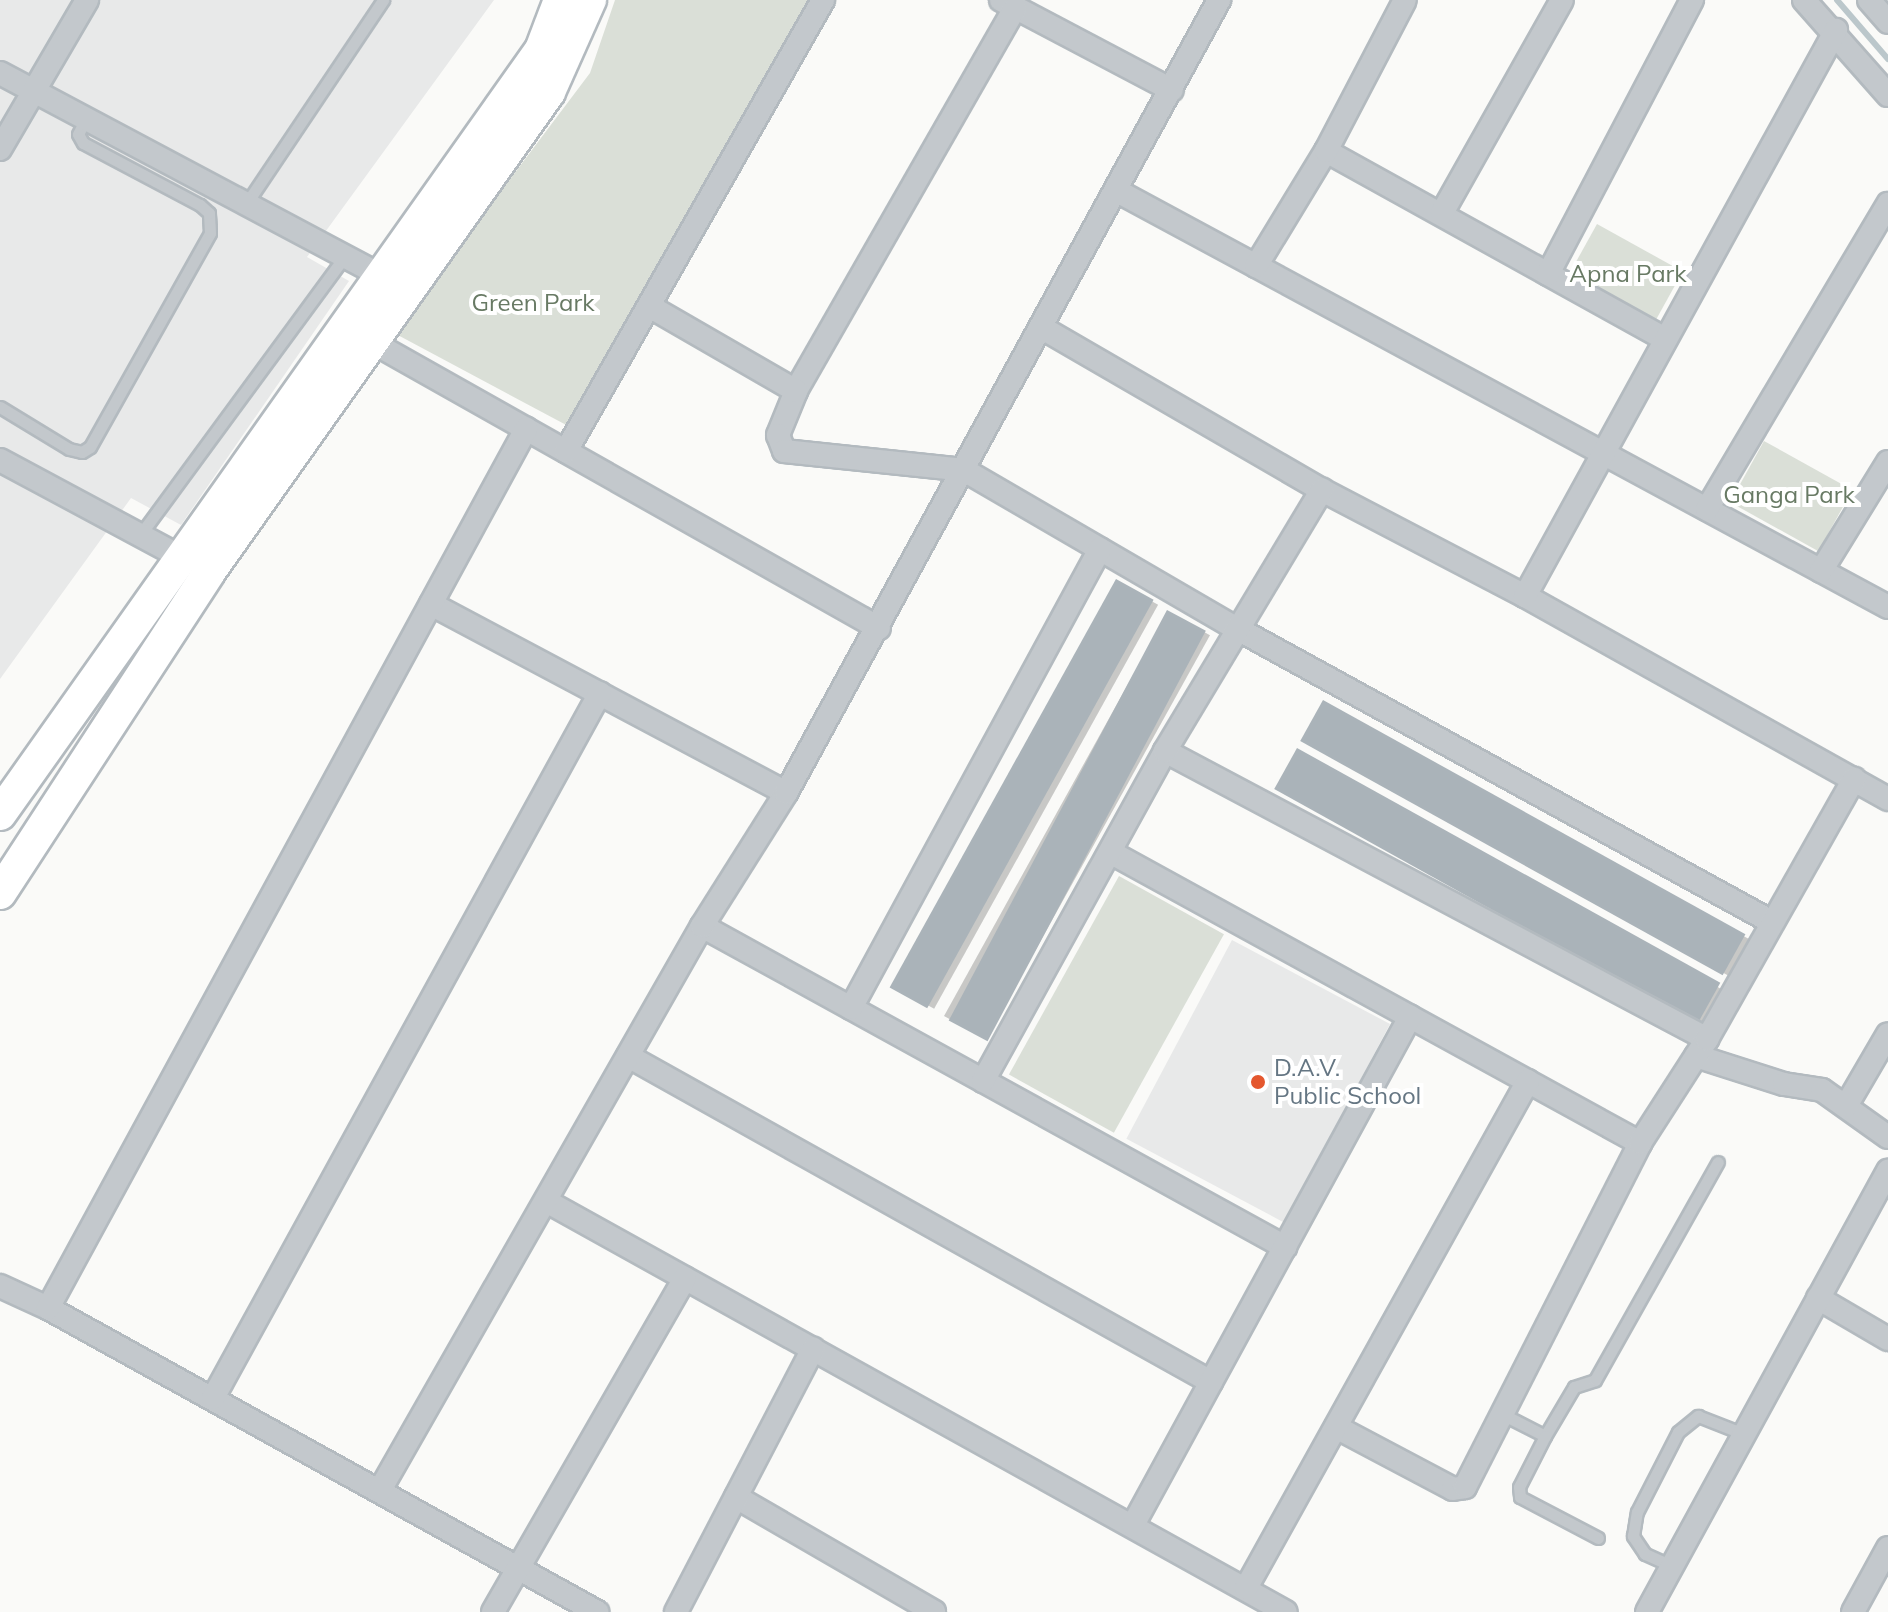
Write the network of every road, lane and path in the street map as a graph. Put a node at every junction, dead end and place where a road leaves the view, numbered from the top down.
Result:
1 (87, 0) edge
2 (383, 0) edge
3 (560, 0) edge
4 (590, 0) edge
5 (823, 0) edge
6 (1219, 0) edge
7 (1405, 0) edge
8 (1562, 0) edge
9 (1692, 0) edge
10 (1804, 0) edge
11 (1869, 0) edge
12 (1008, 4) edge
13 (1888, 22) edge
14 (1836, 30) junction
15 (0, 73) edge
16 (34, 90) junction
17 (1172, 90) junction
18 (1888, 95) edge
19 (86, 119) junction
20 (0, 149) edge
21 (1326, 151) junction
22 (1119, 192) junction
23 (1888, 204) edge
24 (246, 205) junction
25 (1442, 213) junction
26 (345, 256) junction
27 (1256, 266) junction
28 (1548, 274) junction
29 (382, 276) junction
30 (649, 306) junction
31 (1044, 329) junction
32 (1665, 339) junction
33 (372, 342) junction
34 (796, 391) junction
35 (0, 407) edge
36 (526, 429) junction
37 (566, 451) junction
38 (1604, 455) junction
39 (0, 460) edge
40 (1888, 462) edge
41 (964, 470) junction
42 (1322, 490) junction
43 (1707, 509) junction
44 (140, 535) junction
45 (1100, 549) junction
46 (196, 565) junction
47 (1821, 571) junction
48 (1525, 596) junction
49 (431, 604) junction
50 (1888, 607) edge
51 (879, 628) junction
52 (1236, 628) junction
53 (600, 693) junction
54 (1165, 751) junction
55 (1854, 779) junction
56 (786, 793) junction
57 (1888, 799) edge
58 (0, 814) edge
59 (1110, 852) junction
60 (0, 893) edge
61 (1772, 922) junction
62 (702, 926) junction
63 (851, 1008) junction
64 (1410, 1017) junction
65 (1888, 1034) edge
66 (1702, 1048) junction
67 (628, 1056) junction
68 (983, 1081) junction
69 (1528, 1081) junction
70 (1846, 1106) junction
71 (1888, 1137) edge
72 (1640, 1143) junction
73 (1718, 1162) dead end
74 (1888, 1171) edge
75 (546, 1201) junction
76 (1285, 1247) junction
77 (685, 1278) junction
78 (0, 1286) edge
79 (1818, 1298) junction
80 (48, 1308) junction
81 (1888, 1339) edge
82 (813, 1349) junction
83 (1211, 1382) junction
84 (213, 1398) junction
85 (1504, 1415) junction
86 (1336, 1427) junction
87 (1744, 1434) junction
88 (1545, 1436) junction
89 (380, 1490) junction
90 (736, 1497) junction
91 (1133, 1525) junction
92 (1598, 1538) dead end
93 (1888, 1548) edge
94 (1672, 1566) junction
95 (519, 1568) junction
96 (1246, 1588) junction
97 (493, 1612) edge
98 (597, 1612) edge
99 (676, 1612) edge
100 (934, 1612) edge
101 (1286, 1612) edge
102 (1647, 1612) edge
103 (1853, 1612) edge

1 - 16 street
2 - 24 lane
3 - 29 street
4 - 33 street
5 - 30 street
6 - 17 street
7 - 21 street
8 - 25 street
9 - 28 street
10 - 14 street
11 - 13 street
12 - 17 street
12 - 34 street
14 - 18 street
14 - 32 street
15 - 16 street
16 - 19 street
16 - 20 street
17 - 22 street
19 - 24 street
19 - 35 lane
21 - 25 street
21 - 27 street
22 - 27 street
22 - 31 street
23 - 43 street
24 - 26 street
25 - 28 street
26 - 29 street
26 - 44 lane
27 - 38 street
28 - 32 street
29 - 46 street
30 - 34 street
30 - 37 street
31 - 41 street
31 - 42 street
32 - 38 street
33 - 36 street
33 - 46 street
34 - 41 street
36 - 37 street
36 - 49 street
37 - 51 street
38 - 43 street
38 - 48 street
39 - 44 street
40 - 47 street
41 - 45 street
41 - 51 street
42 - 48 street
42 - 52 street
43 - 47 street
44 - 46 street
45 - 52 street
45 - 63 street
46 - 58 street
46 - 60 street
47 - 50 street
48 - 55 street
49 - 53 street
49 - 80 street
51 - 56 street
52 - 54 street
52 - 61 street
53 - 56 street
53 - 84 street
54 - 59 street
54 - 66 street
55 - 57 street
55 - 61 street
56 - 62 street
59 - 64 street
59 - 68 street
61 - 66 street
62 - 63 street
62 - 67 street
63 - 68 street
64 - 69 street
64 - 76 street
65 - 70 street
66 - 70 street
66 - 72 street
67 - 75 street
67 - 83 street
68 - 76 street
69 - 72 street
69 - 86 street
70 - 71 street
72 - 85 street
73 - 88 lane
74 - 79 street
75 - 77 street
75 - 89 street
76 - 83 street
77 - 82 street
77 - 95 street
78 - 80 street
79 - 81 street
79 - 87 street
80 - 84 street
82 - 90 street
82 - 91 street
83 - 91 street
84 - 89 street
85 - 86 street
85 - 88 lane
86 - 96 street
87 - 94 street
87 - 94 lane
88 - 92 lane
89 - 95 street
90 - 99 street
90 - 100 street
91 - 96 street
93 - 103 street
94 - 102 street
95 - 97 street
95 - 98 street
96 - 101 street

